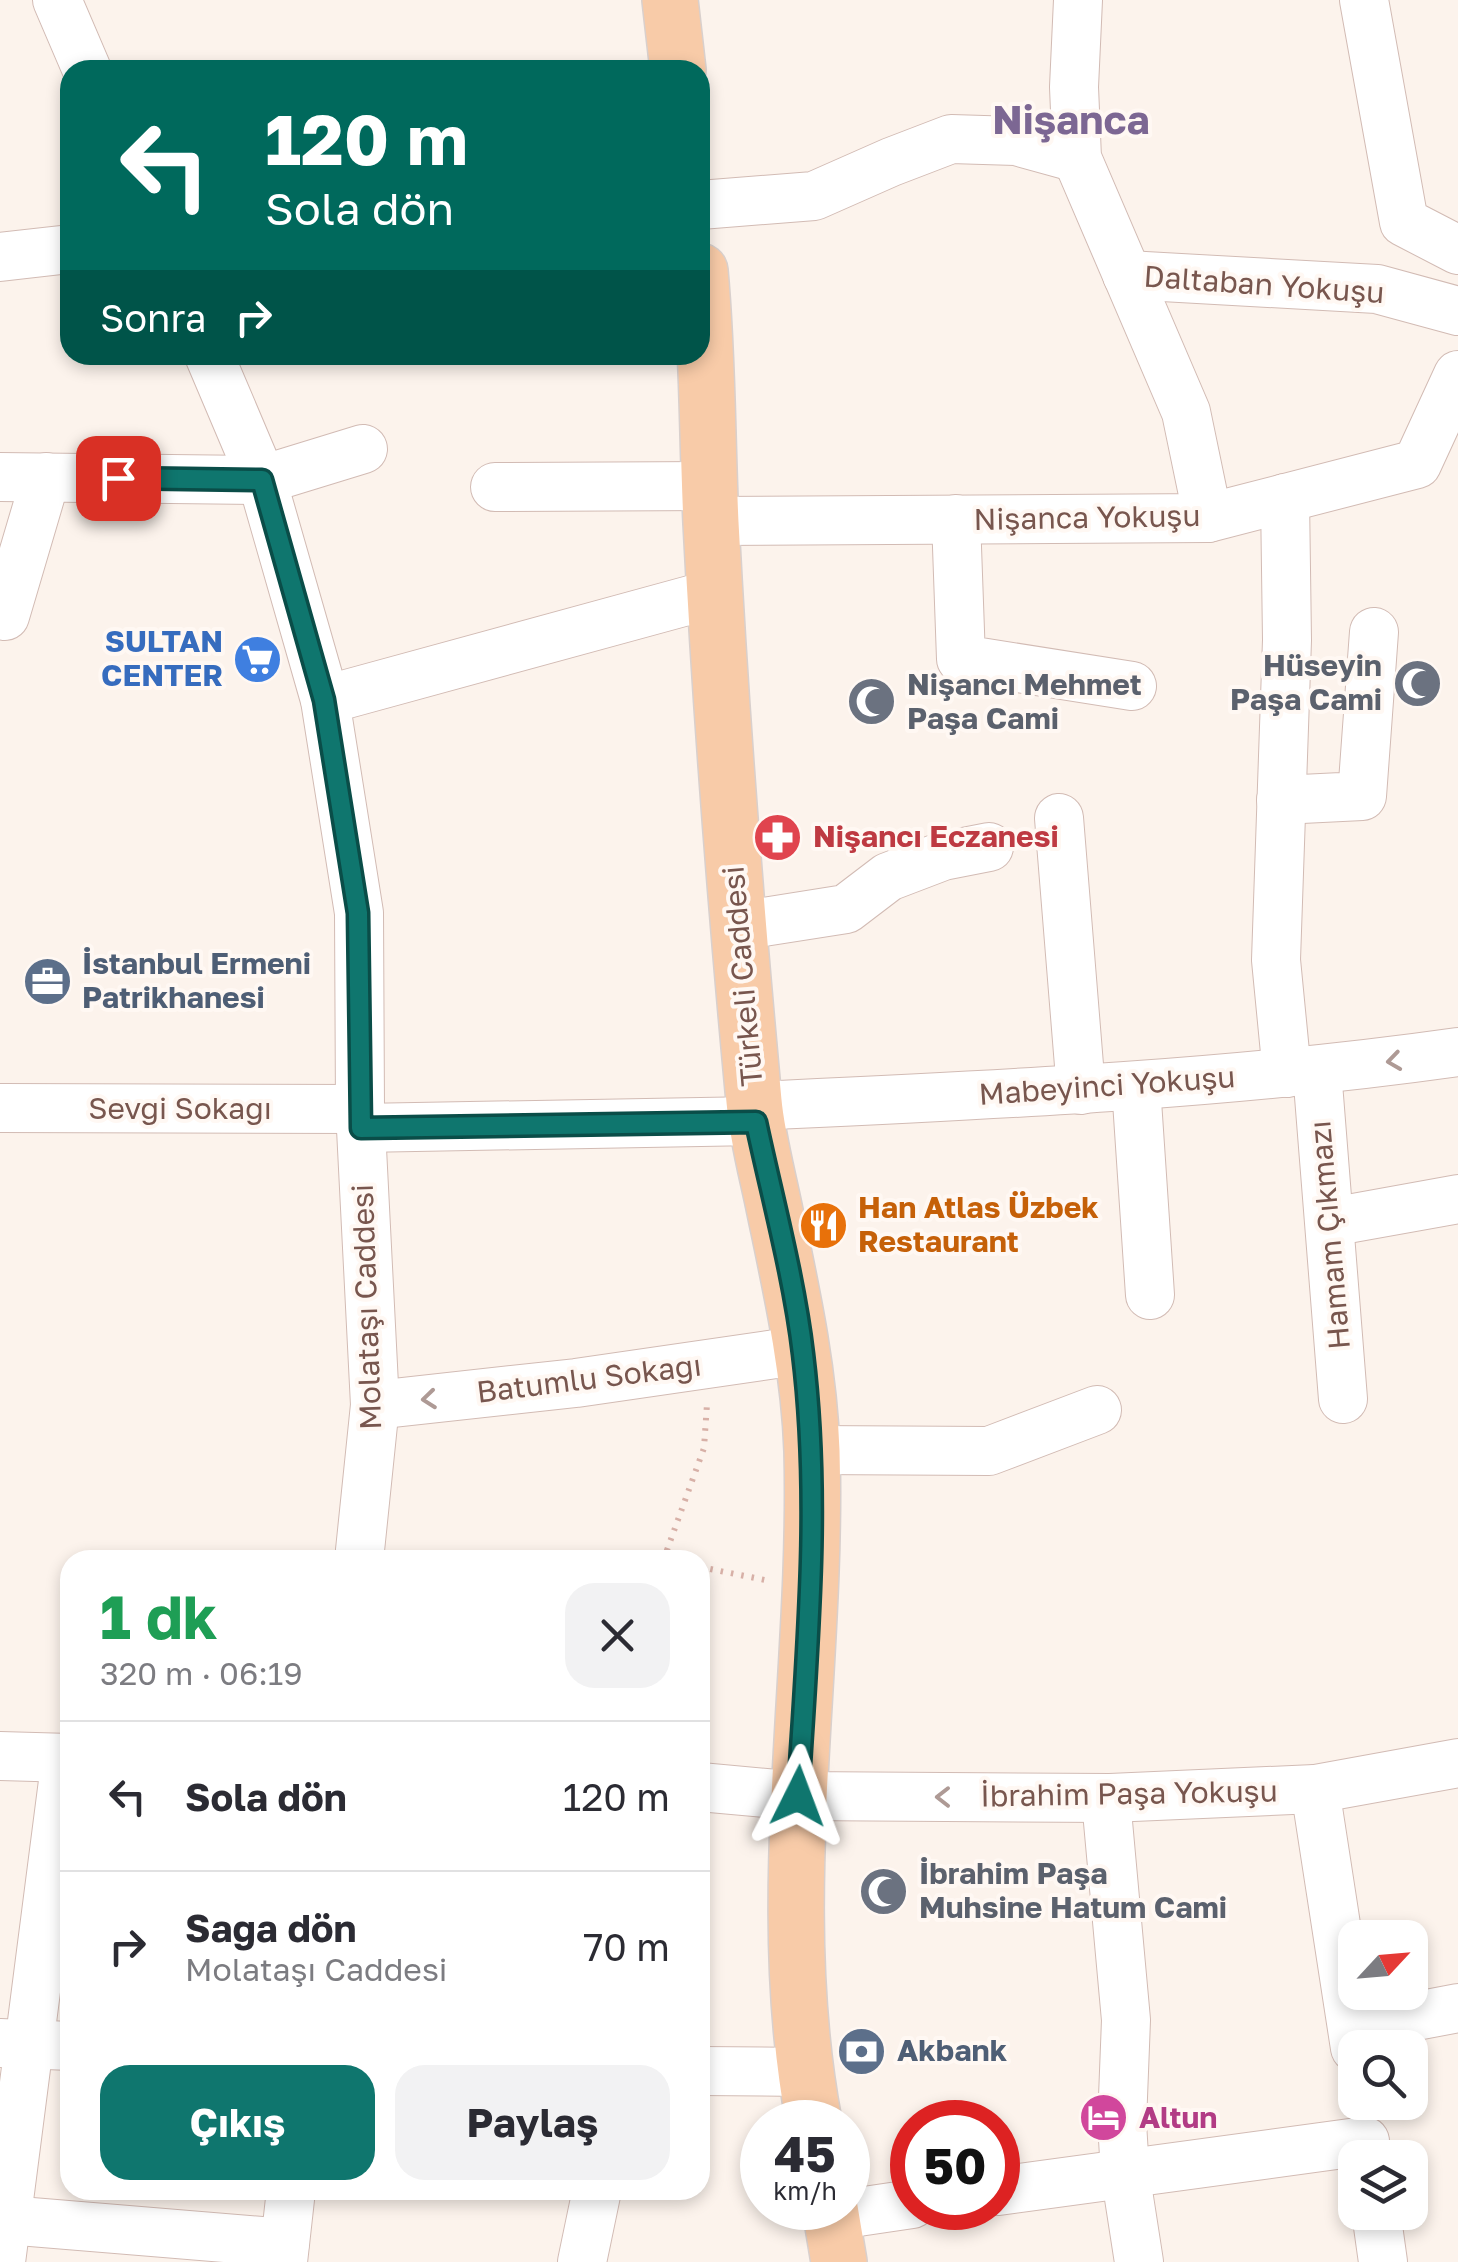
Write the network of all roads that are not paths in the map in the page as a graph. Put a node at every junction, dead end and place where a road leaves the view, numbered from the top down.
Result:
1 (56, 0) edge
2 (670, 0) edge
3 (1080, 0) edge
4 (1364, 0) edge
5 (83, 60) edge
6 (677, 60) edge
7 (1078, 158) junction
8 (710, 204) edge
9 (60, 250) edge
10 (1458, 250) edge
11 (0, 257) edge
12 (1127, 274) junction
13 (1458, 310) edge
14 (213, 365) edge
15 (704, 365) edge
16 (1458, 375) edge
17 (364, 449) dead end
18 (23, 477) edge
19 (262, 480) junction
20 (495, 487) dead end
21 (1285, 498) junction
22 (710, 504) junction
23 (1208, 518) junction
24 (956, 519) junction
25 (716, 594) junction
26 (5, 616) dead end
27 (1374, 632) dead end
28 (1132, 686) dead end
29 (324, 700) junction
30 (1282, 800) junction
31 (1059, 818) dead end
32 (989, 847) dead end
33 (738, 926) junction
34 (1458, 1052) edge
35 (1311, 1071) junction
36 (1136, 1086) junction
37 (1080, 1090) junction
38 (0, 1108) edge
39 (756, 1114) junction
40 (360, 1118) junction
41 (1458, 1199) edge
42 (1331, 1222) junction
43 (1150, 1295) dead end
44 (803, 1350) junction
45 (1344, 1399) dead end
46 (375, 1405) junction
47 (1097, 1410) dead end
48 (812, 1450) junction
49 (359, 1550) edge
50 (0, 1756) edge
51 (60, 1758) edge
52 (1458, 1764) edge
53 (710, 1788) edge
54 (1314, 1789) junction
55 (798, 1796) junction
56 (1110, 1798) junction
57 (60, 1823) edge
58 (1458, 2008) edge
59 (1353, 2030) edge
60 (1382, 2030) edge
61 (33, 2044) edge
62 (710, 2073) edge
63 (809, 2097) edge
64 (1365, 2134) edge
65 (1125, 2172) junction
66 (1020, 2188) edge
67 (289, 2200) edge
68 (595, 2200) edge
69 (1379, 2230) edge
70 (4, 2241) edge
71 (284, 2252) edge
72 (582, 2262) edge
73 (1139, 2262) edge
74 (1383, 2262) edge

1 - 5 street
2 - 6 main road
3 - 7 street
4 - 10 street
7 - 8 street
7 - 12 street
9 - 11 street
12 - 13 street, Daltaban Yokuşu
12 - 23 street
14 - 19 street, Molataşı Caddesi
15 - 22 main road, Türkeli Caddesi
16 - 21 street, Nişanca Yokuşu
17 - 19 street
18 - 19 street
18 - 26 street
19 - 29 street, Molataşı Caddesi
20 - 22 street, Nişanca Yokuşu
21 - 23 street, Nişanca Yokuşu
21 - 30 street, Hamam Çıkmazı
22 - 24 street, Nişanca Yokuşu
22 - 25 main road, Türkeli Caddesi
23 - 24 street, Nişanca Yokuşu
24 - 28 street
25 - 29 street
25 - 33 main road, Türkeli Caddesi
27 - 30 street
29 - 40 street, Molataşı Caddesi
30 - 35 street, Hamam Çıkmazı
31 - 37 street
32 - 33 street
33 - 39 main road, Türkeli Caddesi
34 -> 35 street, Mabeyinci Yokuşu
35 - 36 street, Mabeyinci Yokuşu
35 - 42 street, Hamam Çıkmazı
36 - 37 street, Mabeyinci Yokuşu
36 - 43 street
37 - 39 street, Mabeyinci Yokuşu
38 - 40 street, Sevgi Sokağı
39 - 40 street, Mabeyinci Yokuşu
39 - 44 main road, Türkeli Caddesi
40 - 46 street, Molataşı Caddesi
41 - 42 street
42 - 45 street, Hamam Çıkmazı
44 -> 46 street, Batumlu Sokağı
44 - 48 main road, Türkeli Caddesi
46 - 49 street, Molataşı Caddesi
47 - 48 street
48 - 55 main road, Türkeli Caddesi
50 - 51 street
52 - 54 street, İbrahim Paşa Yokuşu
53 - 55 street, İbrahim Paşa Yokuşu
54 - 56 street, İbrahim Paşa Yokuşu
54 - 59 street
56 -> 55 street, İbrahim Paşa Yokuşu
55 - 63 main road, Türkeli Caddesi
56 - 65 street
57 - 61 street
58 - 60 street
61 - 70 street
62 - 63 street
64 - 65 street
65 - 66 street
65 - 73 street
67 - 71 street
68 - 72 street
69 - 74 street
70 - 71 street

